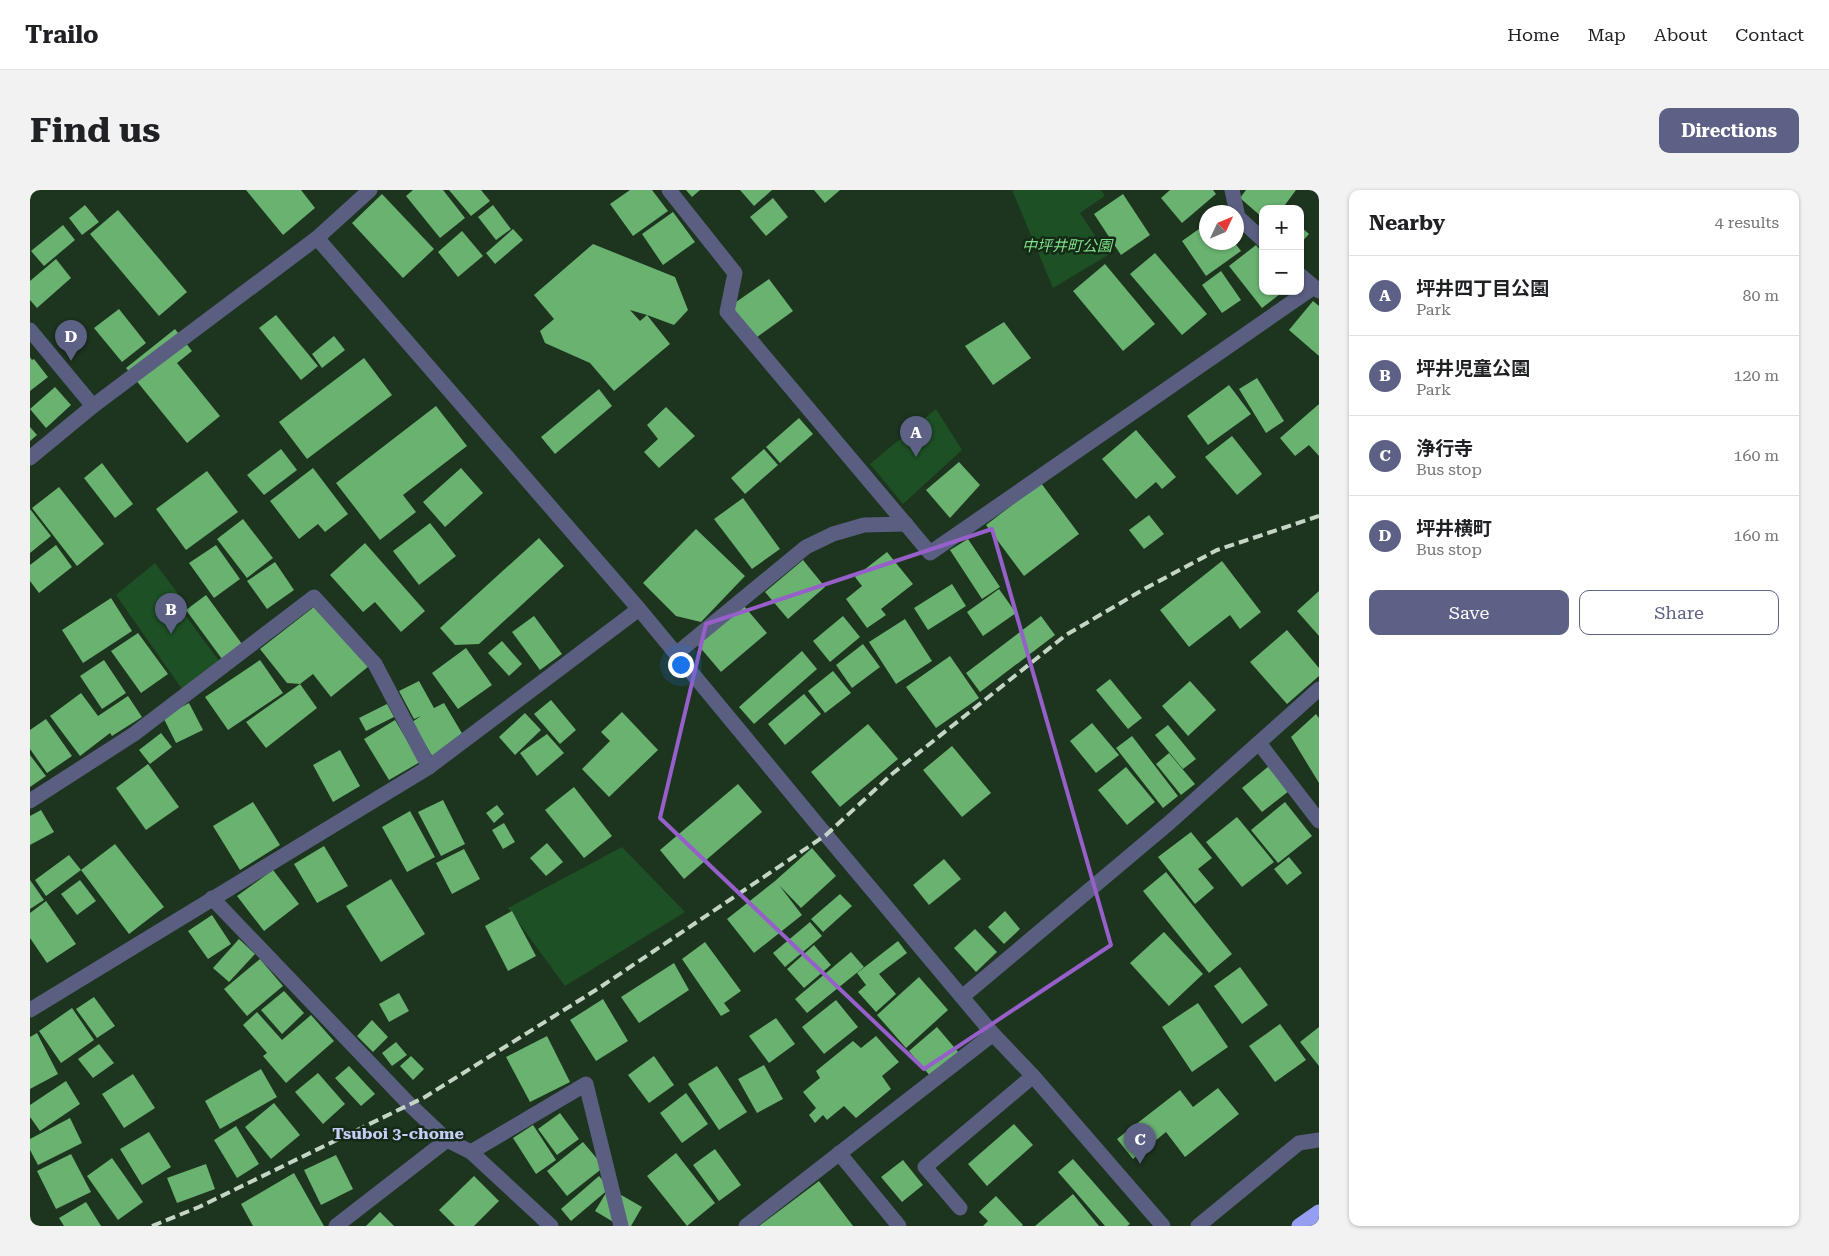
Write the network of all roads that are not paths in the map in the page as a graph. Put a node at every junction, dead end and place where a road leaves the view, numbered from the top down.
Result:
1 (370, 190) edge
2 (669, 190) edge
3 (1232, 190) edge
4 (1259, 236) edge
5 (317, 238) junction
6 (1304, 278) edge
7 (1316, 289) edge
8 (30, 330) edge
9 (93, 406) junction
10 (30, 458) edge
11 (906, 524) junction
12 (639, 609) junction
13 (676, 654) junction
14 (1319, 689) edge
15 (1259, 742) junction
16 (429, 767) junction
17 (30, 801) edge
18 (1319, 821) edge
19 (212, 898) junction
20 (962, 997) junction
21 (30, 1010) edge
22 (993, 1034) junction
23 (1033, 1076) junction
24 (447, 1140) junction
25 (1319, 1140) edge
26 (470, 1152) junction
27 (839, 1153) junction
28 (960, 1208) dead end
29 (1319, 1212) edge
30 (336, 1226) edge
31 (551, 1226) edge
32 (621, 1226) edge
33 (746, 1226) edge
34 (899, 1226) edge
35 (1163, 1226) edge
36 (1198, 1226) edge
37 (1299, 1226) edge

1 - 5 street
2 - 11 street
3 - 4 street
5 - 9 street
5 - 12 street
6 - 7 street
7 - 11 street
8 - 9 street
9 - 10 street
11 - 13 street
12 - 13 street
12 - 16 street
13 - 20 street
14 - 15 street
15 - 18 street
15 - 20 street
16 - 17 street
16 - 19 street
19 - 21 street
19 - 24 street
20 - 22 street
22 - 23 street
22 - 27 street
23 - 28 street
23 - 35 street
24 - 26 street
24 - 30 street
25 - 36 street
26 - 31 street
26 - 32 street
27 - 33 street
27 - 34 street
29 - 37 highway

